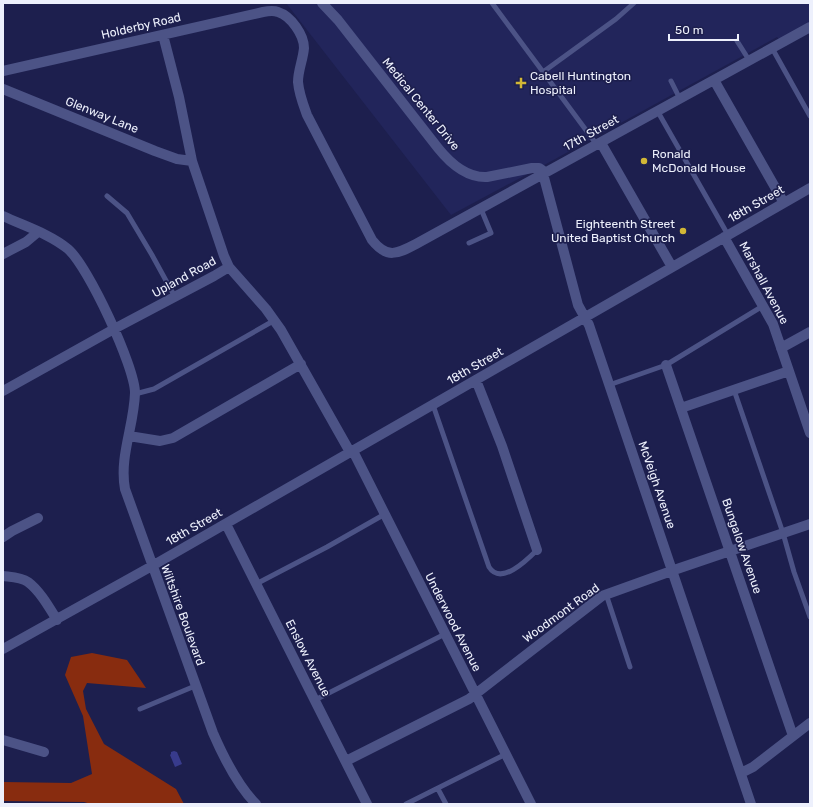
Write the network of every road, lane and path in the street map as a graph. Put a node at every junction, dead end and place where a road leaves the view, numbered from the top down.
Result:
1 (322, 3) edge
2 (492, 3) edge
3 (634, 3) edge
4 (810, 27) edge
5 (163, 35) junction
6 (737, 41) dead end
7 (772, 48) junction
8 (750, 60) junction
9 (3, 71) edge
10 (543, 72) junction
11 (714, 80) junction
12 (671, 81) dead end
13 (3, 89) edge
14 (680, 99) junction
15 (658, 112) junction
16 (810, 116) edge
17 (599, 144) junction
18 (192, 161) junction
19 (544, 174) junction
20 (810, 188) edge
21 (107, 196) dead end
22 (784, 203) junction
23 (481, 209) junction
24 (3, 216) edge
25 (38, 232) junction
26 (726, 236) junction
27 (469, 243) dead end
28 (382, 251) joint
29 (3, 254) edge
30 (229, 267) junction
31 (672, 267) junction
32 (175, 297) junction
33 (763, 306) junction
34 (585, 317) junction
35 (275, 320) junction
36 (114, 330) junction
37 (810, 332) edge
38 (781, 348) junction
39 (301, 364) junction
40 (666, 365) junction
41 (789, 371) junction
42 (476, 380) junction
43 (609, 385) junction
44 (734, 390) junction
45 (3, 391) edge
46 (135, 394) junction
47 (433, 405) junction
48 (681, 408) junction
49 (810, 433) edge
50 (129, 436) junction
51 (352, 451) junction
52 (385, 514) junction
53 (38, 518) dead end
54 (226, 524) junction
55 (810, 524) edge
56 (783, 533) junction
57 (3, 537) edge
58 (537, 550) joint
59 (730, 551) junction
60 (152, 566) junction
61 (673, 570) junction
62 (3, 576) edge
63 (256, 584) junction
64 (606, 594) junction
65 (810, 617) edge
66 (57, 620) junction
67 (445, 634) junction
68 (3, 649) edge
69 (630, 667) dead end
70 (195, 686) junction
71 (475, 694) junction
72 (314, 700) junction
73 (140, 709) dead end
74 (810, 723) edge
75 (793, 736) junction
76 (3, 740) edge
77 (44, 752) dead end
78 (506, 754) junction
79 (346, 761) junction
80 (741, 773) junction
81 (438, 789) junction
82 (256, 804) edge
83 (368, 804) edge
84 (406, 804) edge
85 (446, 804) edge
86 (531, 804) edge
87 (751, 804) edge

1 - 19 street, Medical Center Drive
2 - 10 lane
3 - 10 lane
4 - 7 street, 17th Street
5 - 9 street, Holderby Road
5 - 18 street, Upland Road
5 - 28 street, Holderby Road
6 - 8 lane
7 - 8 street, 17th Street
7 - 16 lane
8 - 11 street, 17th Street
10 - 17 lane
11 - 14 street, 17th Street
11 - 22 street
12 - 14 lane
13 - 18 street, Glenway Lane
14 - 15 street, 17th Street
15 - 17 street, 17th Street
15 - 26 lane
17 - 19 street, 17th Street
17 - 31 street
18 - 30 street, Upland Road
19 - 23 street, 17th Street
19 - 34 street, McVeigh Avenue
20 - 22 street, 18th Street
21 - 32 lane
22 - 26 street, 18th Street
23 - 27 lane
23 - 28 street, 17th Street
24 - 25 street, Wiltshire Boulevard
25 - 29 street
25 - 36 street, Wiltshire Boulevard
26 - 31 street, 18th Street
26 - 33 street, Marshall Avenue
30 - 32 street, Upland Road
30 - 35 street, Underwood Avenue
31 - 34 street, 18th Street
32 - 36 street, Upland Road
33 - 38 street, Marshall Avenue
33 - 40 lane
34 - 42 street, 18th Street
34 - 43 street, McVeigh Avenue
35 - 39 street, Underwood Avenue
35 - 46 lane
36 - 45 street, Upland Road
36 - 46 street, Wiltshire Boulevard
37 - 38 street
38 - 41 street, Marshall Avenue
39 - 50 street
39 - 51 street, Underwood Avenue
40 - 43 lane
40 - 48 street, Bungalow Avenue
41 - 44 street
41 - 49 street, Marshall Avenue
42 - 47 street, 18th Street
42 - 58 street
43 - 61 street, McVeigh Avenue
44 - 48 street
44 - 56 lane
46 - 50 street, Wiltshire Boulevard
47 - 51 street, 18th Street
47 - 58 lane
48 - 59 street, Bungalow Avenue
50 - 60 street, Wiltshire Boulevard
51 - 52 street, Underwood Avenue
51 - 54 street, 18th Street
52 - 63 lane
52 - 67 street, Underwood Avenue
53 - 57 street
54 - 60 street, 18th Street
54 - 63 street, Enslow Avenue
55 - 56 street, Woodmont Road
56 - 59 street, Woodmont Road
56 - 65 lane
59 - 61 street, Woodmont Road
59 - 75 street, Bungalow Avenue
60 - 66 street, 18th Street
60 - 70 street, Wiltshire Boulevard
61 - 64 street, Woodmont Road
61 - 80 street, McVeigh Avenue
62 - 66 street
63 - 72 street, Enslow Avenue
64 - 69 lane
64 - 71 street, Woodmont Road
66 - 68 street, 18th Street
67 - 71 street, Underwood Avenue
67 - 72 lane
70 - 73 lane
70 - 82 street, Wiltshire Boulevard
71 - 78 street, Underwood Avenue
71 - 79 street, Woodmont Road
72 - 79 street, Enslow Avenue
74 - 75 street
75 - 80 street
76 - 77 street
78 - 81 lane
78 - 86 street, Underwood Avenue
79 - 83 street, Enslow Avenue
80 - 87 street, McVeigh Avenue
81 - 84 lane
81 - 85 lane

